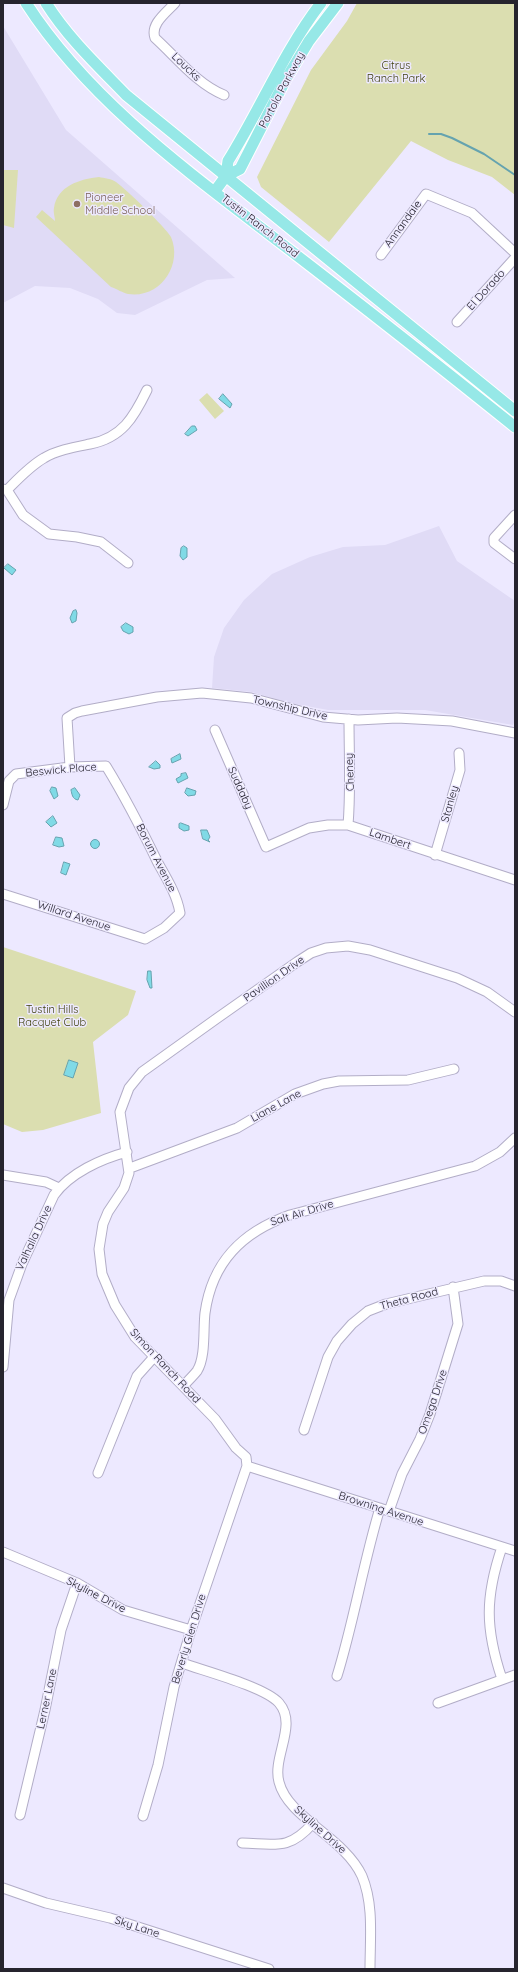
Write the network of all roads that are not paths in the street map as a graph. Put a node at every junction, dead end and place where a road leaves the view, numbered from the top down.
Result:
1 (26, 3) edge
2 (46, 3) edge
3 (175, 3) edge
4 (321, 3) edge
5 (338, 3) edge
6 (224, 95) dead end
7 (226, 176) junction
8 (215, 191) junction
9 (515, 253) edge
10 (381, 255) dead end
11 (515, 258) edge
12 (457, 322) dead end
13 (147, 390) dead end
14 (515, 411) edge
15 (515, 428) edge
16 (5, 490) edge
17 (515, 515) edge
18 (515, 559) edge
19 (128, 563) dead end
20 (349, 719) junction
21 (215, 730) dead end
22 (515, 732) edge
23 (459, 754) dead end
24 (106, 766) joint
25 (70, 767) junction
26 (3, 805) edge
27 (348, 825) junction
28 (266, 847) joint
29 (435, 854) junction
30 (515, 880) edge
31 (3, 894) edge
32 (145, 939) joint
33 (515, 1012) edge
34 (454, 1069) dead end
35 (515, 1138) edge
36 (127, 1152) junction
37 (130, 1168) junction
38 (3, 1175) edge
39 (59, 1188) junction
40 (515, 1286) edge
41 (453, 1287) junction
42 (154, 1357) junction
43 (3, 1367) edge
44 (183, 1386) junction
45 (304, 1430) dead end
46 (247, 1466) junction
47 (98, 1473) dead end
48 (385, 1510) junction
49 (502, 1547) junction
50 (515, 1551) edge
51 (3, 1552) edge
52 (77, 1584) junction
53 (191, 1630) junction
54 (182, 1663) junction
55 (515, 1675) edge
56 (337, 1676) dead end
57 (502, 1679) junction
58 (438, 1703) dead end
59 (20, 1815) dead end
60 (143, 1816) dead end
61 (313, 1823) junction
62 (242, 1843) dead end
63 (3, 1888) edge
64 (269, 1969) edge
65 (370, 1969) edge

1 - 8 main road, Tustin Ranch Road
2 - 7 main road, Tustin Ranch Road
3 - 6 street, Loucks
4 - 7 main road, Portola Parkway
5 - 7 main road, Portola Parkway
7 - 8 main road, Portola Parkway
7 - 14 main road, Tustin Ranch Road
8 - 15 main road, Tustin Ranch Road
9 - 10 street, Annandale
11 - 12 street, El Dorado
13 - 16 street
16 - 19 street
17 - 18 street
20 - 22 street, Township Drive
20 - 25 street, Township Drive
20 - 27 street, Cheney
21 - 28 street, Suddaby
23 - 29 street, Stanley
24 - 25 street, Beswick Place
24 - 32 street, Borum Avenue
25 - 26 street, Beswick Place
27 - 28 street, Lambert
27 - 29 street, Lambert
29 - 30 street, Lambert
31 - 32 street, Willard Avenue
33 - 36 street, Pavillion Drive
34 - 37 street, Liane Lane
35 - 44 street, Salt Air Drive
36 - 37 street, Pavillion Drive
36 - 39 street, Valhalla Drive
37 - 42 street, Simon Ranch Road
38 - 39 street
39 - 43 street, Valhalla Drive
40 - 41 street, Theta Road
41 - 45 street, Theta Road
41 - 48 street, Omega Drive
42 - 44 street, Simon Ranch Road
42 - 47 street
44 - 46 street, Simon Ranch Road
46 - 48 street, Browning Avenue
46 - 53 street, Beverly Glen Drive
48 - 49 street, Browning Avenue
48 - 56 street, Omega Drive
49 - 50 street, Browning Avenue
49 - 57 street
51 - 52 street, Skyline Drive
52 - 53 street, Skyline Drive
52 - 59 street, Lerner Lane
53 - 54 street, Beverly Glen Drive
54 - 60 street, Beverly Glen Drive
54 - 61 street, Skyline Drive
55 - 57 street
57 - 58 street
61 - 62 street
61 - 65 street, Skyline Drive
63 - 64 street, Sky Lane

